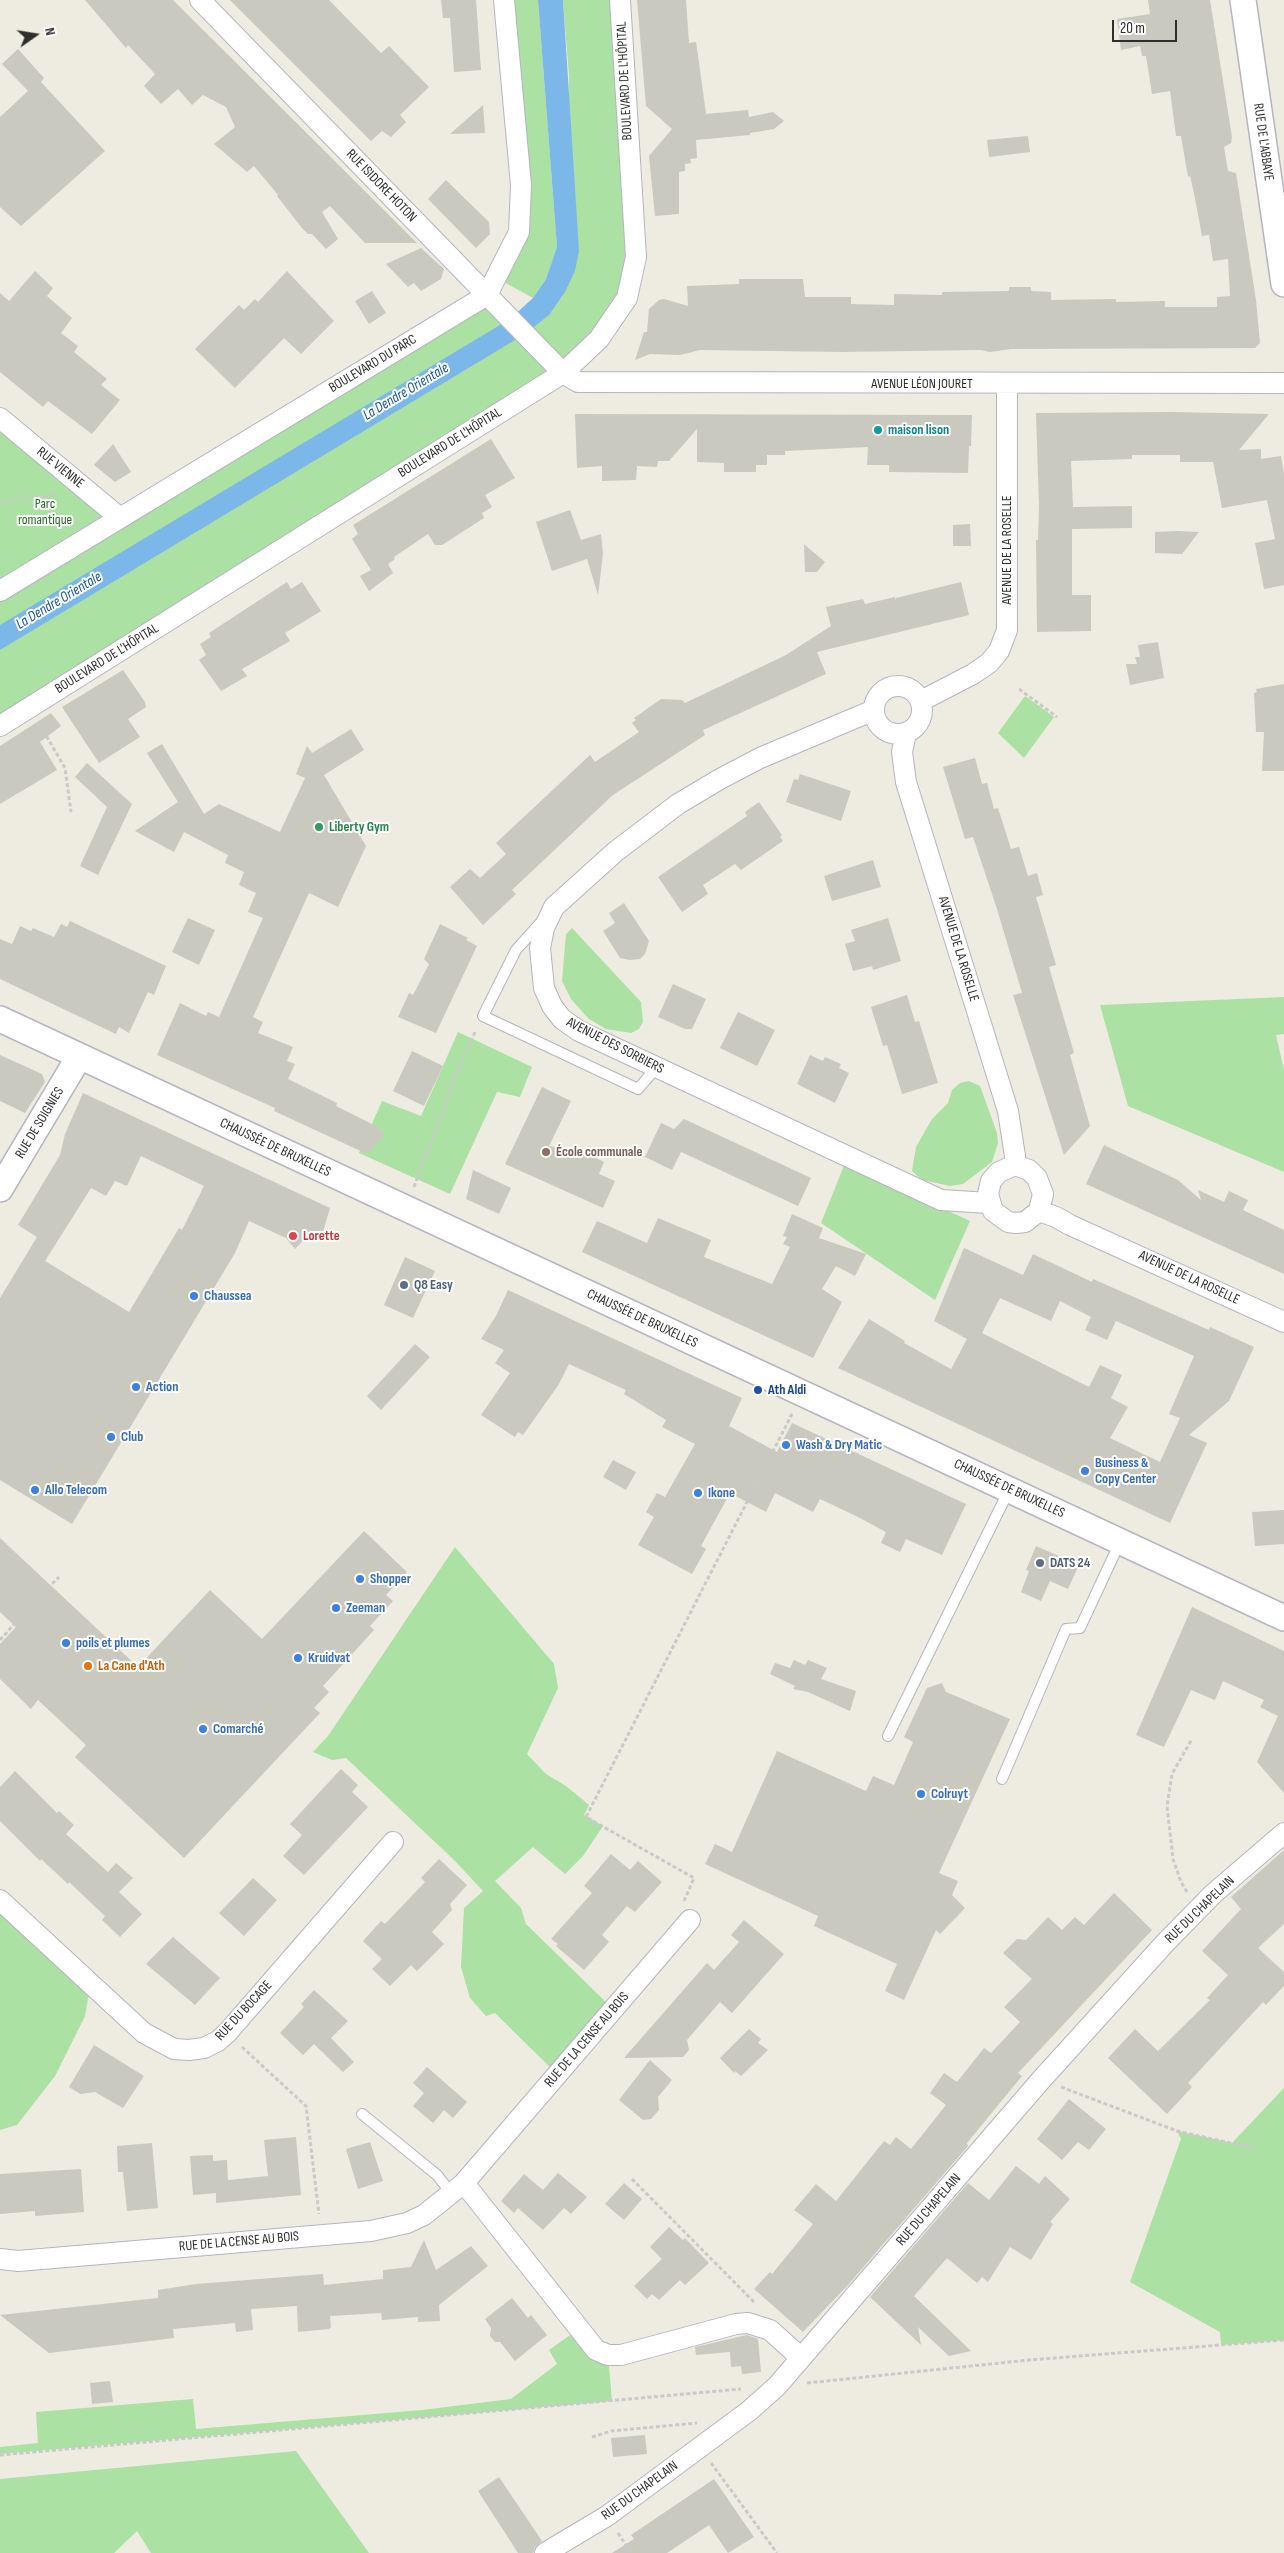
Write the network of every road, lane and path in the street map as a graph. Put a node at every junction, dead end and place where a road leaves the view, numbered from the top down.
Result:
1 (200, 0) edge
2 (504, 0) edge
3 (620, 0) edge
4 (1243, 0) edge
5 (1284, 284) edge
6 (487, 295) junction
7 (563, 372) junction
8 (1284, 383) edge
9 (1008, 384) junction
10 (0, 418) edge
11 (79, 483) junction
12 (0, 502) edge
13 (120, 518) junction
14 (0, 591) edge
15 (1019, 689) dead end
16 (921, 701) junction
17 (30, 707) junction
18 (874, 710) junction
19 (1057, 717) dead end
20 (0, 726) edge
21 (906, 733) junction
22 (71, 812) dead end
23 (554, 906) junction
24 (483, 1016) junction
25 (0, 1019) edge
26 (79, 1057) junction
27 (656, 1068) junction
28 (1015, 1165) junction
29 (0, 1189) edge
30 (990, 1203) junction
31 (406, 1208) junction
32 (1040, 1211) junction
33 (1284, 1322) edge
34 (802, 1394) junction
35 (1010, 1489) junction
36 (1121, 1541) junction
37 (58, 1578) dead end
38 (44, 1593) dead end
39 (1284, 1618) edge
40 (18, 1620) dead end
41 (0, 1640) edge
42 (888, 1736) dead end
43 (1192, 1739) dead end
44 (1002, 1779) dead end
45 (1284, 1833) edge
46 (393, 1842) dead end
47 (0, 1900) edge
48 (1202, 1907) junction
49 (690, 1920) joint
50 (227, 2033) junction
51 (1041, 2080) junction
52 (362, 2114) dead end
53 (1258, 2149) dead end
54 (632, 2179) dead end
55 (457, 2188) junction
56 (322, 2236) junction
57 (0, 2260) edge
58 (770, 2330) junction
59 (1284, 2340) edge
60 (800, 2357) junction
61 (777, 2386) junction
62 (699, 2423) dead end
63 (592, 2437) dead end
64 (700, 2448) junction
65 (0, 2455) edge
66 (545, 2553) edge
67 (777, 2553) edge

1 - 6 street, RUE ISIDORE HOTON
2 - 6 street
3 - 7 street, BOULEVARD DE L'HÔPITAL
4 - 5 street, RUE DE L'ABBAYE
6 - 7 street, RUE ISIDORE HOTON
6 - 13 street, BOULEVARD DU PARC
7 - 9 street, AVENUE LÉON JOURET
7 - 17 street, BOULEVARD DE L'HÔPITAL
8 - 9 street, AVENUE LÉON JOURET
9 - 16 street, AVENUE DE LA ROSELLE
10 - 11 street, RUE VIENNE
11 - 12 path
11 - 13 street, RUE VIENNE
13 - 14 street, BOULEVARD DU PARC
15 - 19 path
16 - 18 street
16 - 21 street
17 - 20 street, BOULEVARD DE L'HÔPITAL
17 - 22 path
18 - 21 street
18 - 23 street, AVENUE DES SORBIERS
21 - 28 street, AVENUE DE LA ROSELLE
23 - 24 lane
23 - 27 street, AVENUE DES SORBIERS
24 - 27 lane
24 - 31 path
25 - 26 street, CHAUSSÉE DE BRUXELLES
26 - 29 street, RUE DE SOIGNIES
26 - 31 street, CHAUSSÉE DE BRUXELLES
27 - 30 street, AVENUE DES SORBIERS
28 - 30 street
28 - 32 street
30 - 32 street
31 - 34 street, CHAUSSÉE DE BRUXELLES
32 - 33 street, AVENUE DE LA ROSELLE
34 - 35 street, CHAUSSÉE DE BRUXELLES
34 - 49 path
35 - 36 street, CHAUSSÉE DE BRUXELLES
35 - 42 lane
36 - 39 street, CHAUSSÉE DE BRUXELLES
36 - 44 lane
37 - 38 path
40 - 41 path
43 - 48 path
45 - 48 street, RUE DU CHAPELAIN
46 - 50 street, RUE DU BOCAGE
47 - 50 street, RUE DU BOCAGE
48 - 51 street, RUE DU CHAPELAIN
49 - 55 street, RUE DE LA CENSE AU BOIS
50 - 56 path
51 - 53 path
51 - 60 street, RUE DU CHAPELAIN
52 - 55 lane
54 - 58 path
55 - 56 street, RUE DE LA CENSE AU BOIS
55 - 58 street
56 - 57 street, RUE DE LA CENSE AU BOIS
58 - 60 street
59 - 61 path
60 - 61 street, RUE DU CHAPELAIN
61 - 64 street, RUE DU CHAPELAIN
61 - 65 path
62 - 63 path
64 - 66 street, RUE DU CHAPELAIN
64 - 67 path

